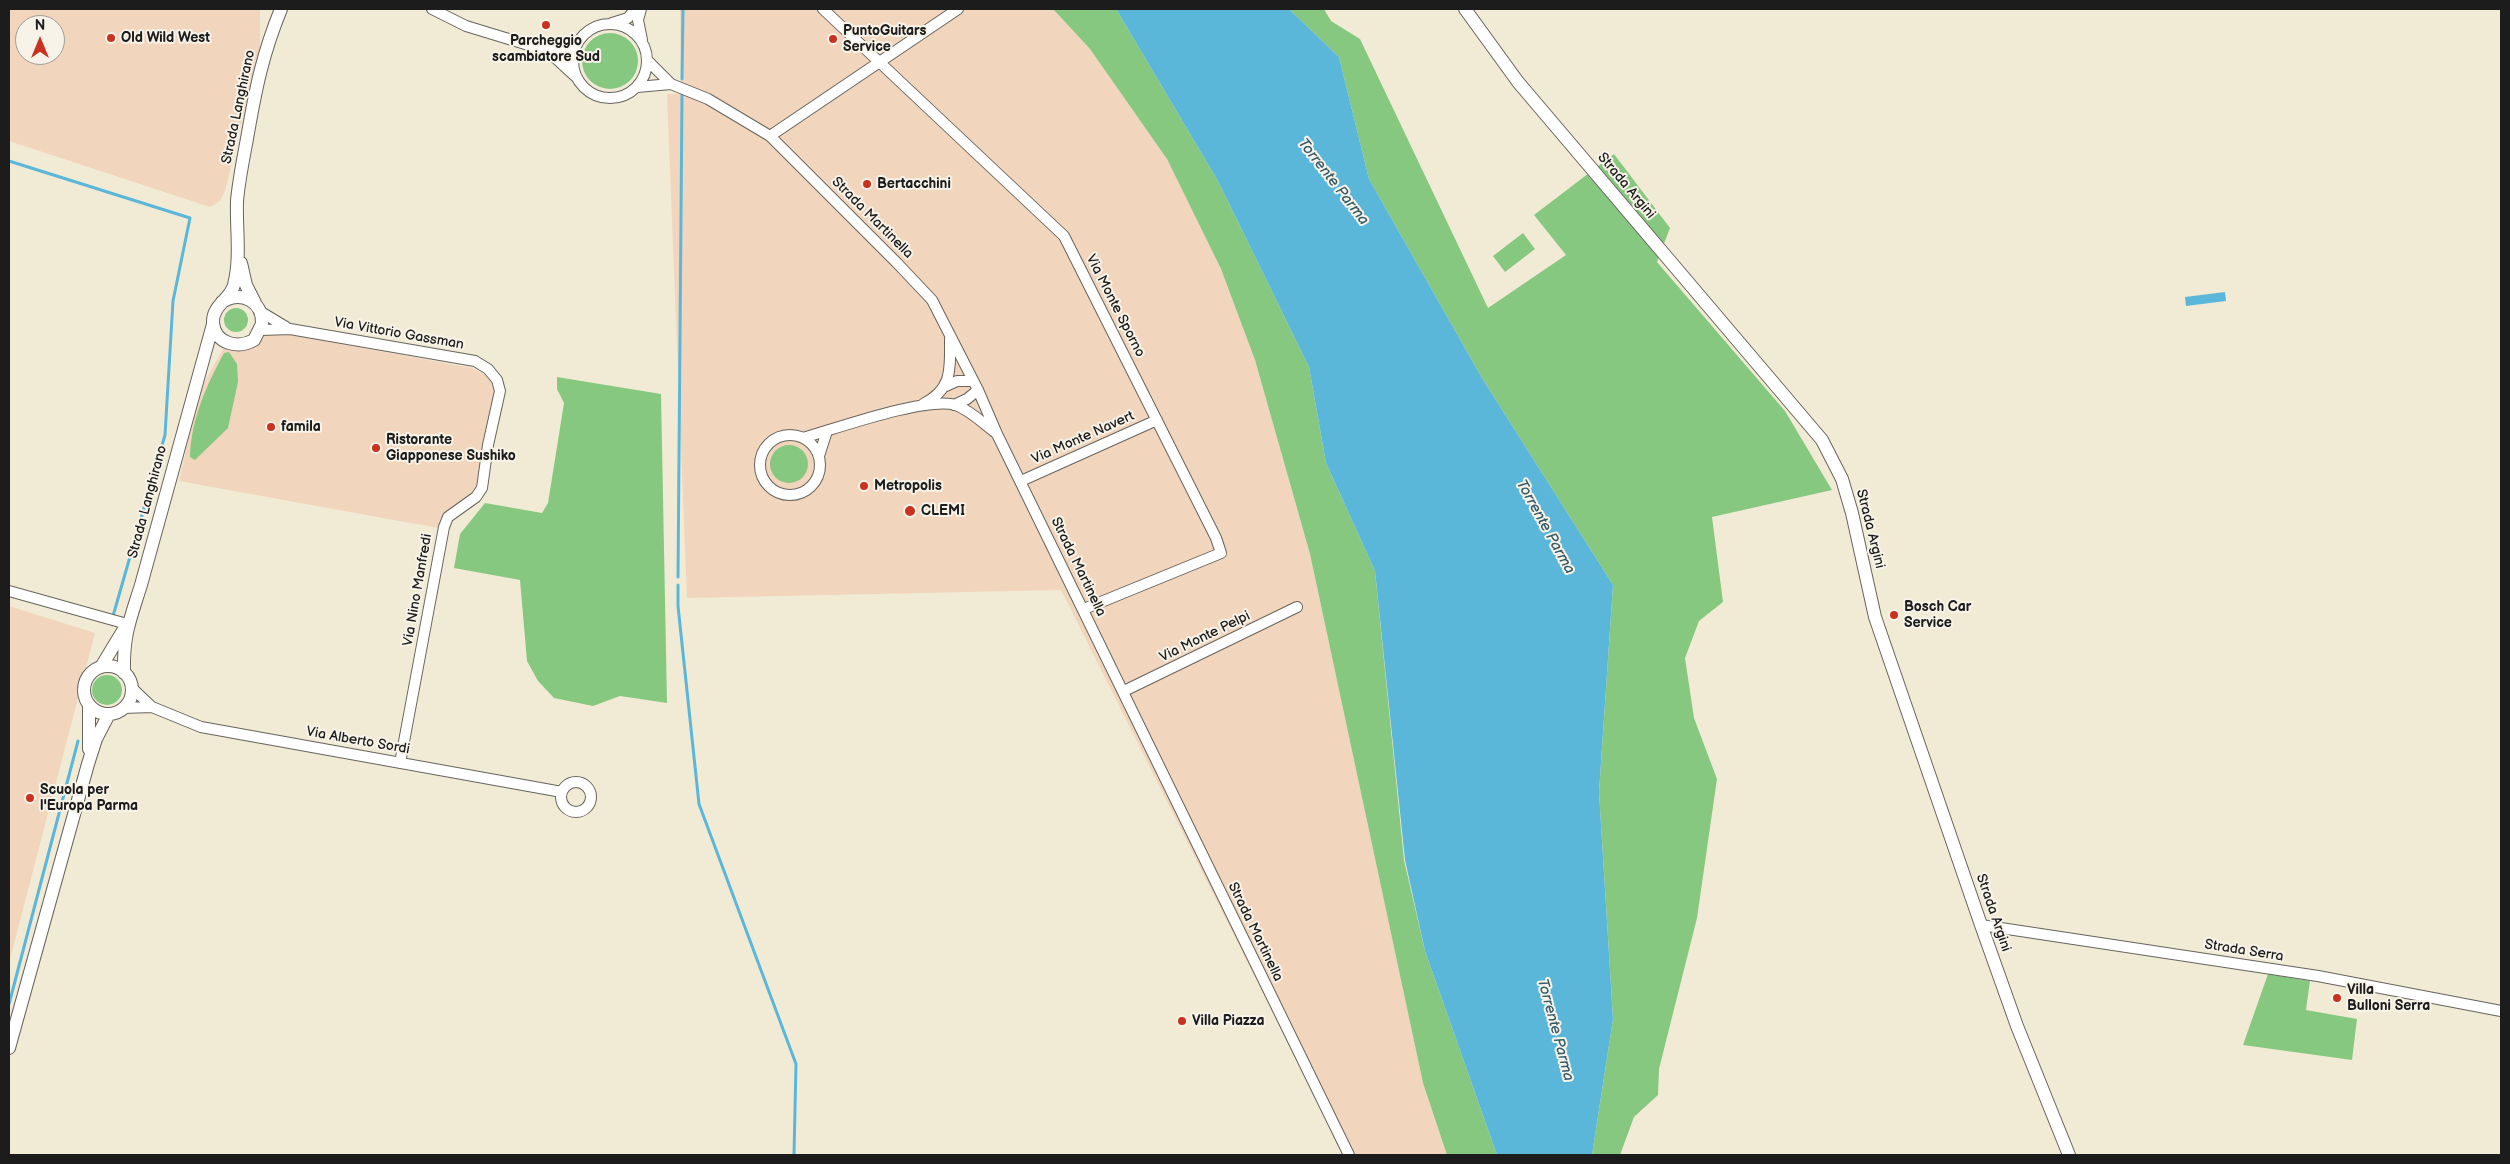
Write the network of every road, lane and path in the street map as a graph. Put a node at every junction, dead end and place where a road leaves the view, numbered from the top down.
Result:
1 (282, 9) edge
2 (291, 9) edge
3 (432, 9) edge
4 (635, 9) edge
5 (641, 9) edge
6 (823, 9) edge
7 (958, 9) edge
8 (1465, 9) edge
9 (609, 24) junction
10 (269, 38) junction
11 (576, 44) junction
12 (643, 44) junction
13 (548, 51) junction
14 (648, 61) junction
15 (878, 63) junction
16 (576, 76) junction
17 (671, 84) junction
18 (637, 87) junction
19 (770, 136) junction
20 (238, 241) junction
21 (222, 302) junction
22 (258, 307) junction
23 (213, 324) junction
24 (290, 329) junction
25 (261, 330) junction
26 (950, 335) junction
27 (222, 340) junction
28 (497, 380) joint
29 (195, 386) junction
30 (946, 386) junction
31 (976, 386) junction
32 (954, 405) junction
33 (920, 406) junction
34 (1157, 420) junction
35 (827, 431) junction
36 (997, 434) junction
37 (803, 438) junction
38 (819, 456) junction
39 (1021, 482) junction
40 (9, 591) edge
41 (1297, 608) dead end
42 (1084, 610) junction
43 (127, 626) junction
44 (101, 667) junction
45 (124, 673) junction
46 (131, 687) junction
47 (1124, 691) junction
48 (88, 704) junction
49 (152, 707) junction
50 (123, 708) junction
51 (109, 714) junction
52 (400, 763) junction
53 (88, 764) junction
54 (562, 792) dead end
55 (1981, 926) junction
56 (2501, 1011) edge
57 (9, 1048) edge
58 (1349, 1155) edge
59 (2069, 1155) edge

1 - 10 main road, Strada Langhirano
2 - 10 main road, Strada Langhirano
3 - 13 street, Strada Martinella
4 - 9 street
5 - 12 street, Strada Martinella
6 - 15 street, Via Monte Sporno
7 - 15 street
8 - 55 main road, Strada Argini
9 - 11 street
9 - 12 street
10 - 20 main road, Strada Langhirano
11 - 13 street
11 - 16 street
12 - 14 street, Strada Martinella
13 - 16 street, Strada Martinella
14 - 17 street, Strada Martinella
14 - 18 street
15 - 19 street
15 - 34 street, Via Monte Sporno
16 - 18 street, Strada Martinella
17 - 18 street, Strada Martinella
17 - 19 street, Strada Martinella
19 - 26 street, Strada Martinella
20 - 21 main road, Strada Langhirano
20 - 22 main road, Strada Langhirano
21 - 22 main road
21 - 23 main road, Strada Langhirano
22 - 24 street, Via Vittorio Gassman
22 - 25 main road, Strada Langhirano
23 - 27 main road
23 - 29 main road, Strada Langhirano
24 - 25 street, Via Vittorio Gassman
24 - 28 street, Via Vittorio Gassman
25 - 27 main road
26 - 30 street
26 - 31 street, Strada Martinella
27 - 29 main road, Strada Langhirano
28 - 52 street, Via Nino Manfredi
29 - 43 main road, Strada Langhirano
30 - 31 street
30 - 33 street
31 - 32 street
31 - 36 street, Strada Martinella
32 - 33 street
32 - 36 street
33 - 35 street
34 - 39 street, Via Monte Navert
34 - 42 street, Via Monte Sporno
35 - 37 street
35 - 38 street
36 - 39 street, Strada Martinella
37 - 38 street
37 - 38 street
39 - 42 street, Strada Martinella
40 - 43 street
41 - 47 street, Via Monte Pelpi
42 - 47 street, Strada Martinella
43 - 44 main road, Strada Langhirano
43 - 45 main road, Strada Langhirano
44 - 45 main road
44 - 48 main road, Strada Langhirano
45 - 46 main road, Strada Langhirano
46 - 49 street, Via Alberto Sordi
46 - 50 main road
47 - 58 street, Strada Martinella
48 - 51 main road
48 - 53 main road, Strada Langhirano
49 - 50 street, Via Alberto Sordi
49 - 52 street, Via Alberto Sordi
50 - 51 main road
51 - 53 main road, Strada Langhirano
52 - 54 street, Via Alberto Sordi
53 - 57 main road, Strada Langhirano
55 - 56 street, Strada Serra
55 - 59 main road, Strada Argini

